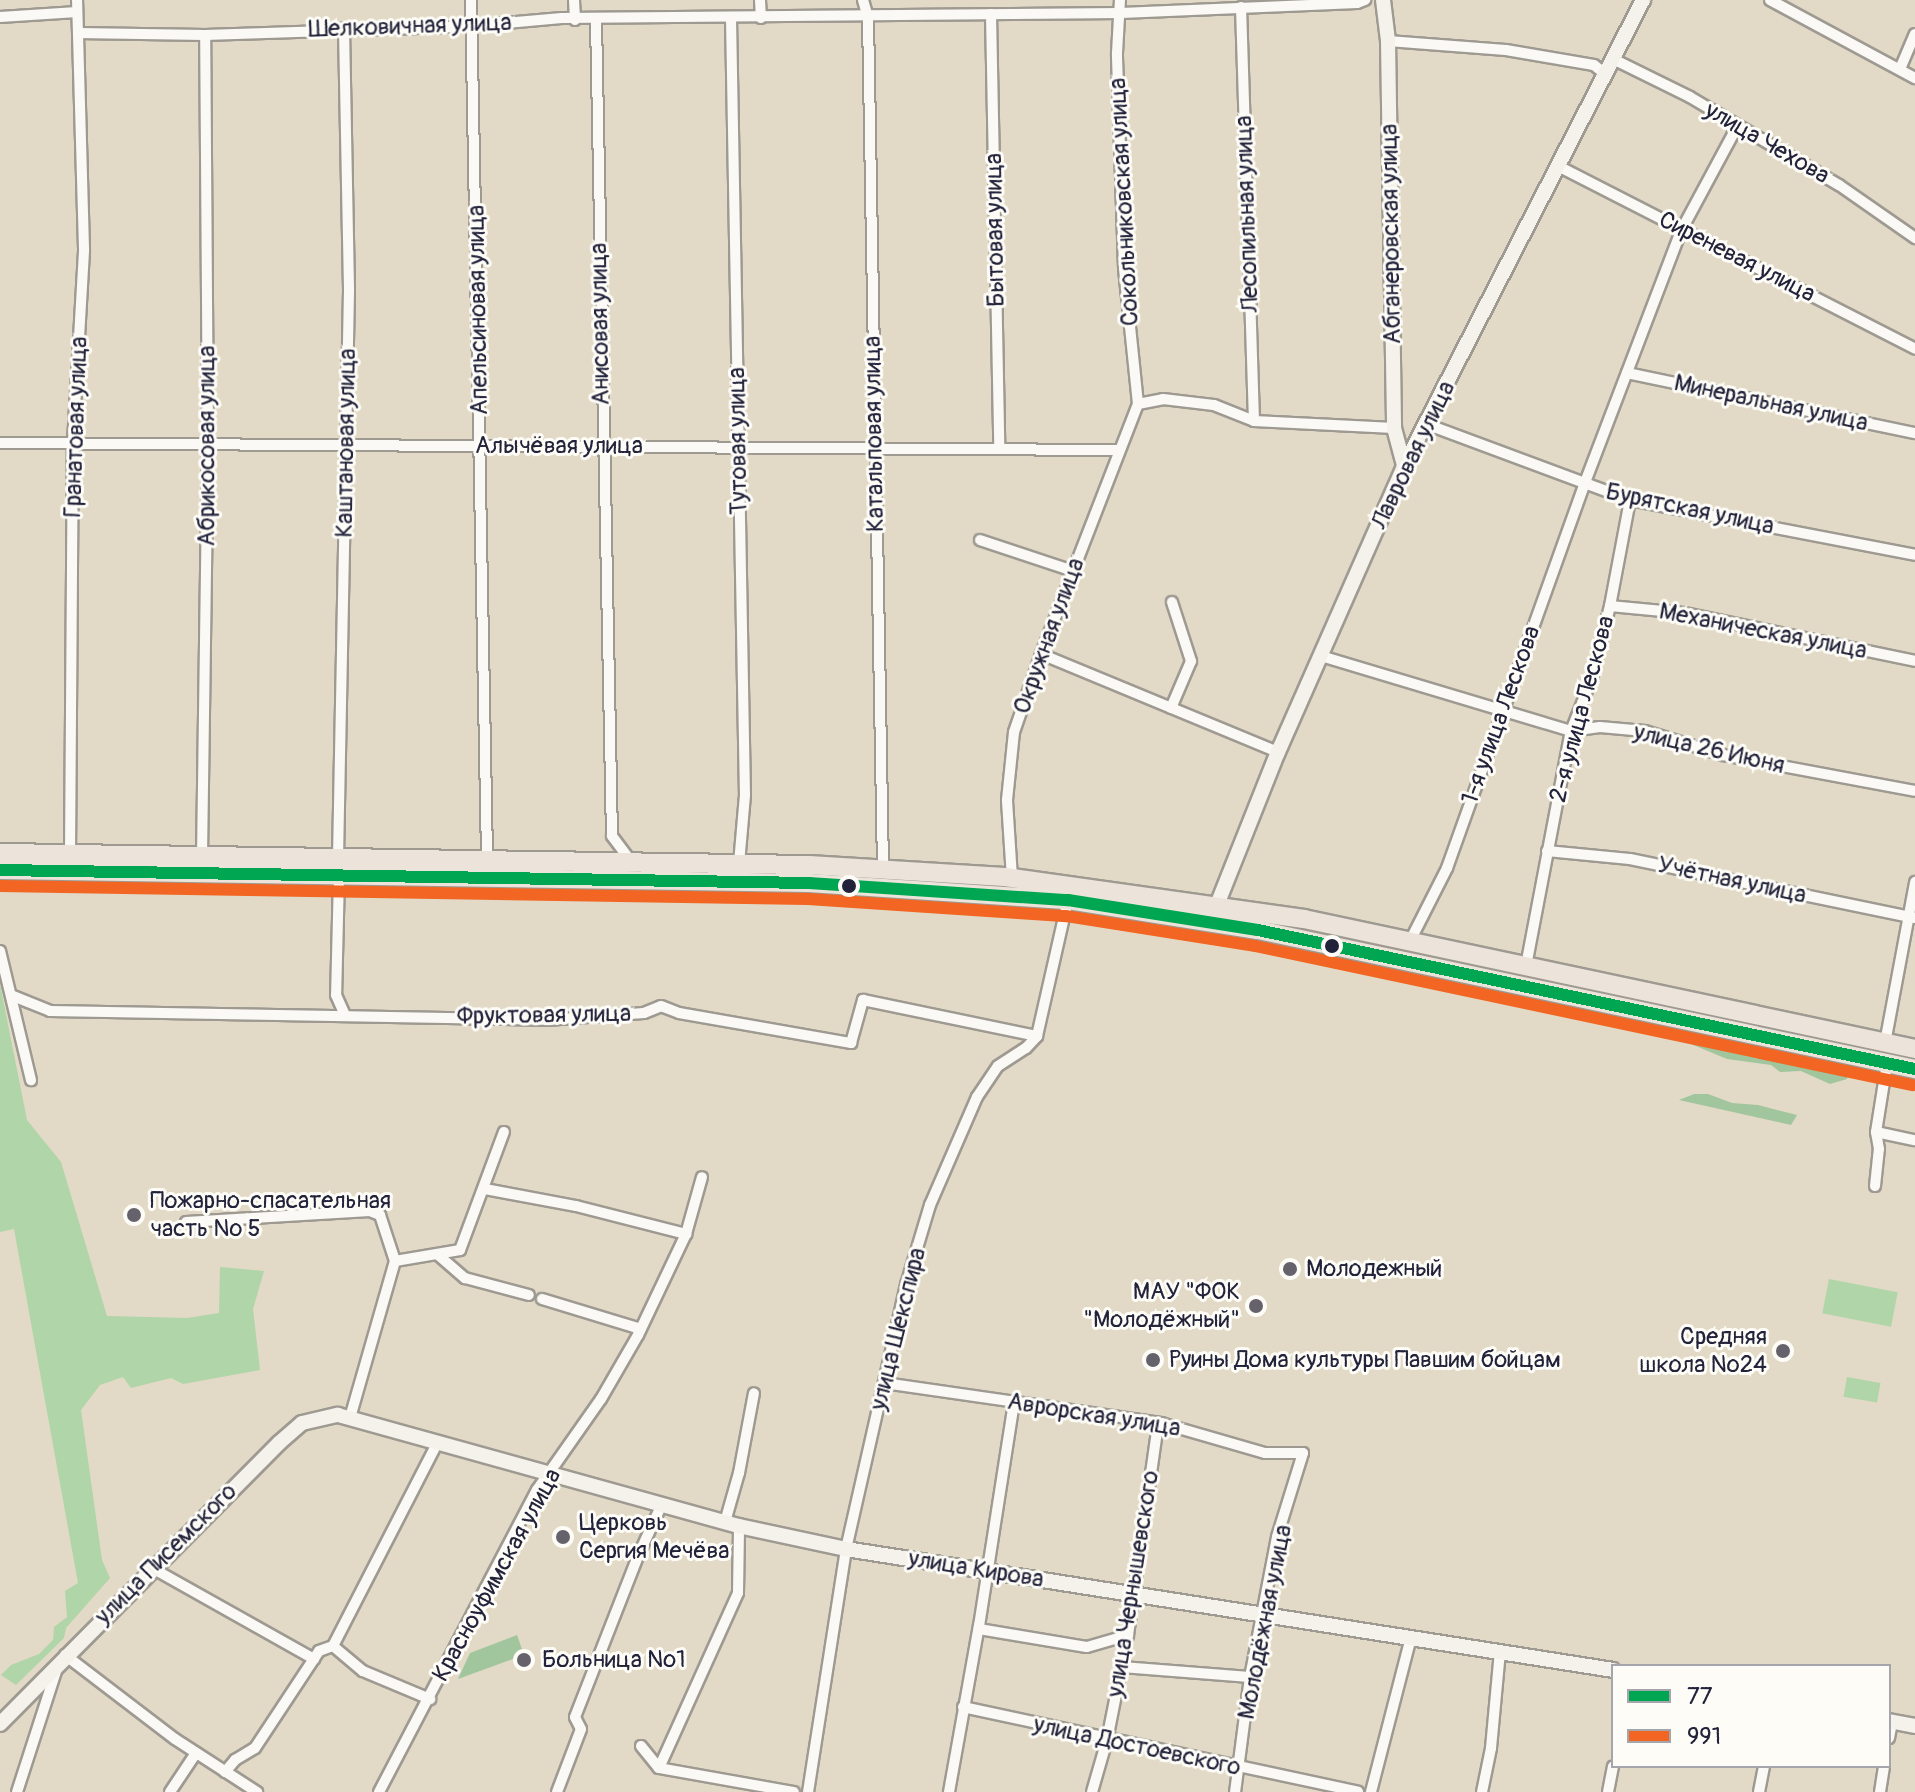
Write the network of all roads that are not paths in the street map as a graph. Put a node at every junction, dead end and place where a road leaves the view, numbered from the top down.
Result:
1 (471, 0) edge
2 (574, 0) edge
3 (760, 0) edge
4 (863, 0) edge
5 (1120, 0) edge
6 (1365, 0) edge
7 (1383, 0) edge
8 (1643, 0) edge
9 (1770, 0) edge
10 (77, 6) edge
11 (1241, 7) junction
12 (1121, 13) junction
13 (991, 14) junction
14 (0, 17) edge
15 (868, 17) junction
16 (731, 18) junction
17 (761, 18) junction
18 (596, 19) junction
19 (575, 20) junction
20 (472, 26) junction
21 (344, 28) junction
22 (78, 33) junction
23 (1915, 34) edge
24 (205, 35) junction
25 (1388, 41) junction
26 (1613, 59) junction
27 (1900, 69) junction
28 (1605, 74) junction
29 (1915, 78) edge
30 (1737, 127) junction
31 (1558, 166) junction
32 (1682, 229) junction
33 (1915, 238) edge
34 (1915, 349) edge
35 (1627, 373) junction
36 (1138, 404) junction
37 (1254, 421) junction
38 (1426, 424) junction
39 (1394, 428) junction
40 (1915, 433) edge
41 (208, 441) junction
42 (73, 442) junction
43 (0, 443) edge
44 (346, 444) junction
45 (602, 445) junction
46 (481, 446) junction
47 (738, 447) junction
48 (874, 447) junction
49 (999, 447) junction
50 (1119, 450) junction
51 (1404, 466) junction
52 (1584, 485) junction
53 (1630, 500) junction
54 (980, 540) dead end
55 (1915, 555) edge
56 (1073, 571) junction
57 (1172, 602) dead end
58 (1610, 606) junction
59 (1041, 654) junction
60 (1321, 656) junction
61 (1915, 661) edge
62 (1171, 708) junction
63 (1501, 713) junction
64 (1571, 731) junction
65 (1278, 752) junction
66 (1915, 791) edge
67 (1547, 851) junction
68 (0, 853) edge
69 (70, 855) junction
70 (202, 857) junction
71 (487, 860) junction
72 (632, 863) junction
73 (739, 864) junction
74 (339, 867) junction
75 (883, 869) junction
76 (0, 870) edge
77 (1012, 878) junction
78 (1915, 882) edge
79 (1068, 900) junction
80 (1213, 913) junction
81 (1911, 917) edge
82 (1410, 941) junction
83 (0, 951) edge
84 (1526, 966) junction
85 (13, 996) junction
86 (345, 1015) junction
87 (1037, 1036) junction
88 (1885, 1043) junction
89 (1915, 1049) edge
90 (1887, 1063) junction
91 (1915, 1069) edge
92 (31, 1080) dead end
93 (504, 1132) dead end
94 (1876, 1132) junction
95 (1915, 1140) edge
96 (702, 1177) dead end
97 (1875, 1186) dead end
98 (485, 1189) junction
99 (186, 1222) dead end
100 (686, 1234) junction
101 (437, 1254) junction
102 (395, 1261) junction
103 (529, 1295) dead end
104 (542, 1299) dead end
105 (641, 1329) junction
106 (884, 1383) junction
107 (754, 1393) dead end
108 (1014, 1402) junction
109 (350, 1418) junction
110 (1161, 1423) junction
111 (438, 1442) junction
112 (1303, 1453) joint
113 (549, 1472) junction
114 (662, 1504) junction
115 (732, 1524) junction
116 (846, 1549) junction
117 (152, 1568) junction
118 (988, 1571) junction
119 (1135, 1595) junction
120 (1263, 1615) junction
121 (979, 1629) junction
122 (1128, 1635) junction
123 (1411, 1637) junction
124 (333, 1646) junction
125 (1500, 1651) junction
126 (62, 1658) junction
127 (314, 1659) junction
128 (1122, 1667) junction
129 (1611, 1670) edge
130 (1250, 1677) junction
131 (430, 1699) junction
132 (963, 1707) junction
133 (2, 1717) edge
134 (1891, 1722) edge
135 (1915, 1726) edge
136 (1107, 1740) junction
137 (641, 1746) dead end
138 (196, 1753) junction
139 (659, 1768) junction
140 (1239, 1768) junction
141 (1613, 1768) edge
142 (1764, 1768) edge
143 (1884, 1768) edge
144 (225, 1772) junction
145 (244, 1789) edge
146 (17, 1792) edge
147 (170, 1792) edge
148 (257, 1792) edge
149 (379, 1792) edge
150 (557, 1792) edge
151 (794, 1792) edge
152 (808, 1792) edge
153 (949, 1792) edge
154 (1092, 1792) edge
155 (1235, 1792) edge
156 (1358, 1792) edge
157 (1371, 1792) edge
158 (1482, 1792) edge
159 (1608, 1792) edge
160 (1759, 1792) edge
161 (1880, 1792) edge

1 - 20 street, Апельсиновая улица
2 - 19 street
3 - 17 street
4 - 15 street, Катальповая улица
5 - 12 street, Сокольниковская улица
6 - 11 street, Шелковичная улица
7 - 25 main road, Абганеровская улица
8 - 26 main road, Лавровая улица
9 - 27 street
10 - 14 street
10 - 22 street, Гранатовая улица
11 - 12 street, Шелковичная улица
11 - 37 street, Лесопильная улица
12 - 13 street, Шелковичная улица
12 - 36 street, Сокольниковская улица
13 - 15 street, Шелковичная улица
13 - 49 street, Бытовая улица
15 - 17 street, Шелковичная улица
15 - 48 street, Катальповая улица
16 - 17 street, Шелковичная улица
16 - 18 street, Шелковичная улица
16 - 47 street, Тутовая улица
18 - 19 street, Шелковичная улица
18 - 45 street, Анисовая улица
19 - 20 street, Шелковичная улица
20 - 21 street, Шелковичная улица
20 - 46 street, Апельсиновая улица
21 - 24 street, Шелковичная улица
21 - 44 street, Каштановая улица
22 - 24 street, Шелковичная улица
22 - 42 street, Гранатовая улица
23 - 27 street
24 - 41 street, Абрикосовая улица
25 - 28 street
25 - 39 main road, Абганеровская улица
26 - 28 main road, Лавровая улица
26 - 30 street, улица Чехова
27 - 29 street
28 - 31 main road, Лавровая улица
30 - 32 street, 1-я улица Лескова
30 - 33 street, улица Чехова
31 - 32 street, Сиреневая улица
31 - 38 main road, Лавровая улица
32 - 34 street, Сиреневая улица
32 - 35 street, 1-я улица Лескова
35 - 40 street, Минеральная улица
35 - 52 street, 1-я улица Лескова
36 - 37 street
36 - 50 street, Окружная улица
37 - 39 street
38 - 51 main road, Лавровая улица
38 - 52 street, Бурятская улица
39 - 51 main road, Абганеровская улица
41 - 42 street, Алычёвая улица
41 - 44 street, Алычёвая улица
41 - 70 street, Абрикосовая улица
42 - 43 street, Алычёвая улица
42 - 69 street, Гранатовая улица
44 - 46 street, Алычёвая улица
44 - 74 street, Каштановая улица
45 - 46 street, Алычёвая улица
45 - 47 street, Алычёвая улица
45 - 72 street, Анисовая улица
46 - 71 street, Апельсиновая улица
47 - 48 street, Алычёвая улица
47 - 73 street, Тутовая улица
48 - 49 street, Алычёвая улица
48 - 75 street, Катальповая улица
49 - 50 street, Алычёвая улица
50 - 56 street, Окружная улица
51 - 60 main road, Лавровая улица
52 - 53 street, Бурятская улица
52 - 63 street, 1-я улица Лескова
53 - 55 street, Бурятская улица
53 - 58 street, 2-я улица Лескова
54 - 56 street
56 - 59 street, Окружная улица
57 - 62 street
58 - 61 street, Механическая улица
58 - 64 street, 2-я улица Лескова
59 - 62 street
59 - 77 street, Окружная улица
60 - 63 street, улица 26 Июня
60 - 65 main road, Лавровая улица
62 - 65 street
63 - 64 street, улица 26 Июня
63 - 82 street, 1-я улица Лескова
64 - 66 street, улица 26 Июня
64 - 67 street, 2-я улица Лескова
65 - 80 main road, Лавровая улица
67 - 81 street, Учётная улица
67 - 84 street, 2-я улица Лескова
68 - 69 highway
69 - 70 highway
70 - 74 highway
71 - 72 highway
71 - 74 highway
72 - 73 highway
73 - 75 highway
74 - 76 highway
74 - 79 highway
74 - 86 street, Каштановая улица
75 - 77 highway
77 - 80 highway
78 - 81 street
79 - 80 highway
79 - 87 street
80 - 82 highway
80 - 90 highway
81 - 88 street
82 - 84 highway
83 - 85 street
84 - 88 highway
85 - 86 street, Фруктовая улица
85 - 92 street
86 - 87 street, Фруктовая улица
87 - 106 street, улица Шекспира
88 - 89 highway
90 - 91 highway
90 - 94 street
93 - 98 street
94 - 95 street
94 - 97 street
96 - 100 street, Красноуфимская улица
98 - 100 street
98 - 101 street
99 - 102 street
100 - 105 street, Красноуфимская улица
101 - 102 street
101 - 103 street
102 - 109 street
104 - 105 street
105 - 113 street, Красноуфимская улица
106 - 108 street, Аврорская улица
106 - 116 street, улица Шекспира
107 - 115 street
108 - 110 street, Аврорская улица
108 - 118 street
109 - 111 main road, улица Кирова
109 - 117 main road, улица Писемского
110 - 112 street, Аврорская улица
110 - 119 street, улица Чернышевского
111 - 113 main road, улица Кирова
111 - 124 street
112 - 120 street, Молодёжная улица
113 - 114 main road, улица Кирова
113 - 131 street, Красноуфимская улица
114 - 115 main road, улица Кирова
114 - 150 street
115 - 116 main road, улица Кирова
115 - 139 street
116 - 118 main road, улица Кирова
116 - 152 street, улица Шекспира
117 - 126 main road, улица Писемского
117 - 127 street
118 - 119 main road, улица Кирова
118 - 121 street
119 - 120 main road, улица Кирова
119 - 122 street, улица Чернышевского
120 - 123 main road, улица Кирова
120 - 130 street, Молодёжная улица
121 - 122 street
121 - 132 street
122 - 128 street, улица Чернышевского
123 - 125 main road, улица Кирова
123 - 157 street
124 - 127 street
124 - 131 street
125 - 129 main road, улица Кирова
125 - 158 street
126 - 133 main road, улица Писемского
126 - 138 street
126 - 146 street
127 - 144 street
128 - 130 street
128 - 136 street, улица Чернышевского
130 - 140 street, Молодёжная улица
131 - 149 street, Красноуфимская улица
132 - 136 street, улица Достоевского
132 - 153 street
134 - 135 main road
136 - 140 street, улица Достоевского
136 - 154 street, улица Чернышевского
137 - 139 street
138 - 144 street
138 - 147 street
139 - 151 street
140 - 155 street, Молодёжная улица
140 - 156 street, улица Достоевского
141 - 159 street
142 - 160 street
143 - 161 street
144 - 145 street
145 - 148 street

